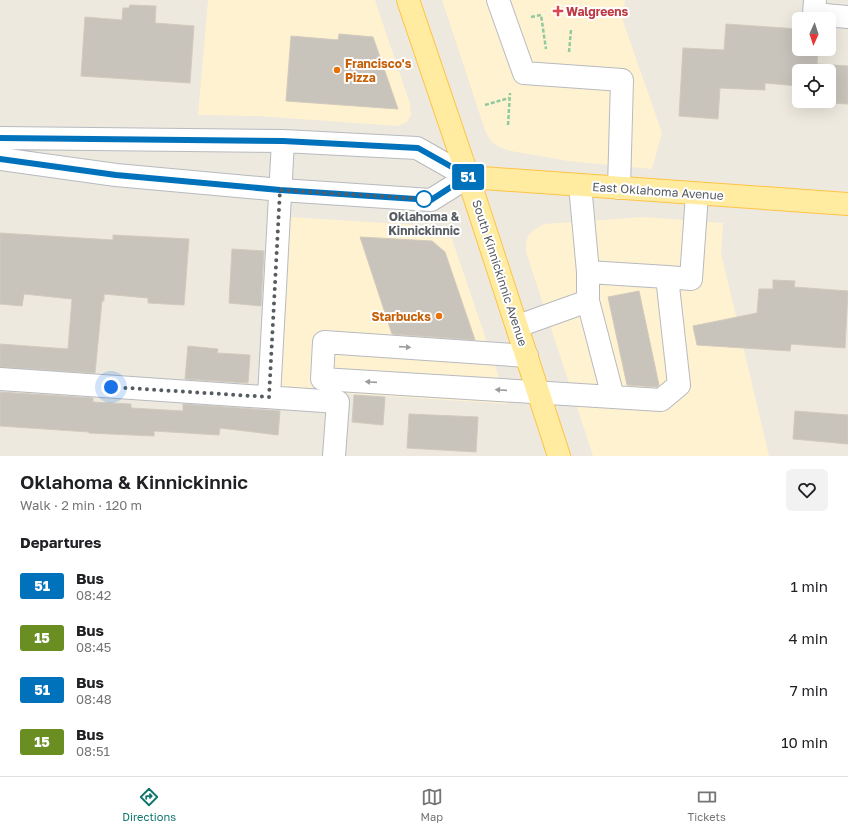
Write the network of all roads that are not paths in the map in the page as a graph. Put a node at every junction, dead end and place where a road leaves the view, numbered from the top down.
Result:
1 (408, 0) edge
2 (498, 0) edge
3 (815, 0) edge
4 (848, 17) edge
5 (0, 138) edge
6 (283, 141) junction
7 (0, 159) edge
8 (468, 176) junction
9 (580, 185) junction
10 (619, 188) junction
11 (280, 190) junction
12 (697, 194) junction
13 (848, 204) edge
14 (588, 272) junction
15 (667, 277) junction
16 (588, 301) junction
17 (518, 326) junction
18 (527, 356) junction
19 (0, 379) edge
20 (540, 393) junction
21 (269, 397) junction
22 (613, 397) junction
23 (334, 456) edge
24 (559, 456) edge

1 - 8 main road, South Kinnickinnic Avenue
2 - 10 street
3 - 4 street
5 - 6 street, East Oklahoma Avenue
6 - 8 street, East Oklahoma Avenue
6 - 11 street
7 - 11 street
8 - 9 main road, East Oklahoma Avenue
8 - 11 street
8 - 17 main road, South Kinnickinnic Avenue
9 - 10 main road, East Oklahoma Avenue
9 - 14 street
10 - 12 main road, East Oklahoma Avenue
11 - 21 street
12 - 13 main road, East Oklahoma Avenue
12 - 15 street
14 - 15 street
14 - 16 street
15 - 22 street
16 - 17 street
16 - 22 street
17 - 18 main road, South Kinnickinnic Avenue
18 - 20 main road, South Kinnickinnic Avenue
20 -> 18 street
19 - 21 street
20 - 22 street
20 - 24 main road, South Kinnickinnic Avenue
21 - 23 street

